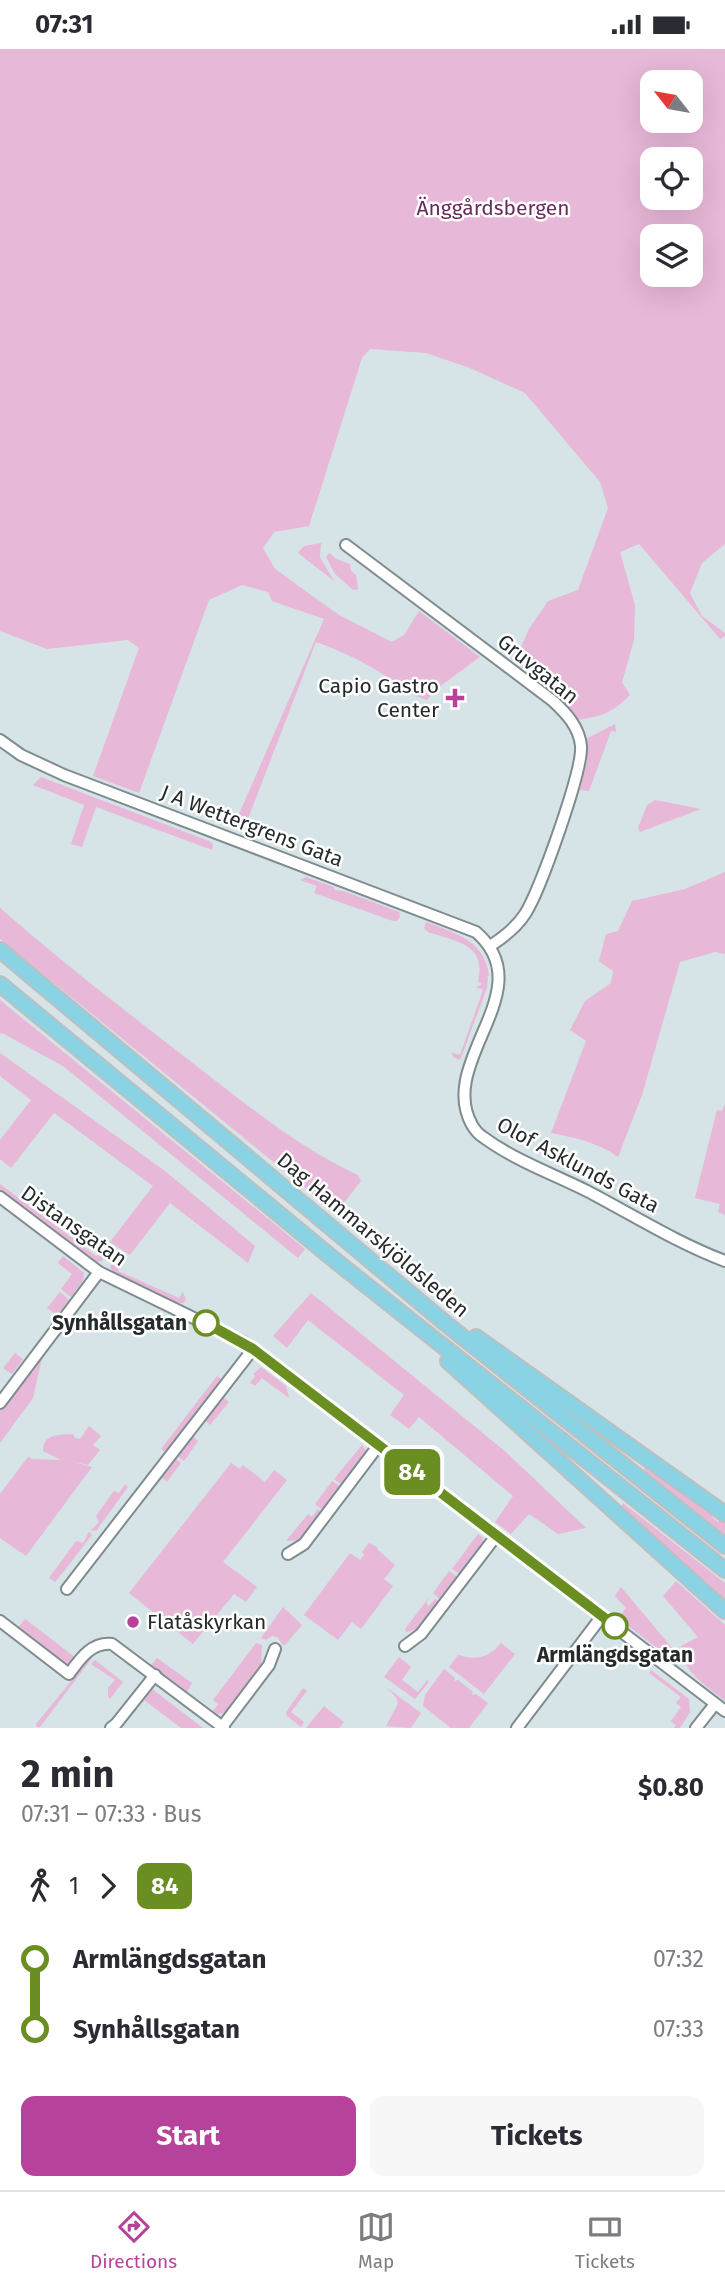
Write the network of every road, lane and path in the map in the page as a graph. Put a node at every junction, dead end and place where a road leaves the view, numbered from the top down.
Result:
1 (346, 545) dead end
2 (0, 740) edge
3 (490, 946) junction
4 (0, 950) edge
5 (0, 984) edge
6 (0, 1197) edge
7 (343, 1239) junction
8 (725, 1261) edge
9 (337, 1262) junction
10 (99, 1272) junction
11 (253, 1349) junction
12 (0, 1403) edge
13 (379, 1446) junction
14 (725, 1514) edge
15 (496, 1536) junction
16 (725, 1546) edge
17 (288, 1554) dead end
18 (725, 1570) edge
19 (67, 1589) dead end
20 (725, 1611) edge
21 (602, 1616) junction
22 (0, 1621) edge
23 (405, 1646) dead end
24 (275, 1649) dead end
25 (155, 1675) junction
26 (715, 1704) junction
27 (725, 1711) edge
28 (223, 1727) edge
29 (111, 1728) edge
30 (517, 1728) edge
31 (696, 1728) edge

1 - 3 street, Gruvgatan
2 - 3 street, J A Wettergrens Gata
3 - 8 street, Olof Asklunds Gata
4 - 7 main road, Dag Hammarskjöldsleden
5 - 9 main road, Dag Hammarskjöldsleden
6 - 10 street, Distansgatan
7 - 14 main road
7 - 16 main road, Dag Hammarskjöldsleden
9 - 18 main road, Dag Hammarskjöldsleden
9 - 20 main road
10 - 11 street, Distansgatan
10 - 12 street
11 - 13 street, Distansgatan
11 - 19 street
13 - 15 street, Distansgatan
13 - 17 street
15 - 21 street, Distansgatan
15 - 23 street
21 - 26 street, Distansgatan
21 - 30 street
22 - 25 street
24 - 28 street
25 - 28 street
25 - 29 street
26 - 27 street, Distansgatan
26 - 31 street

